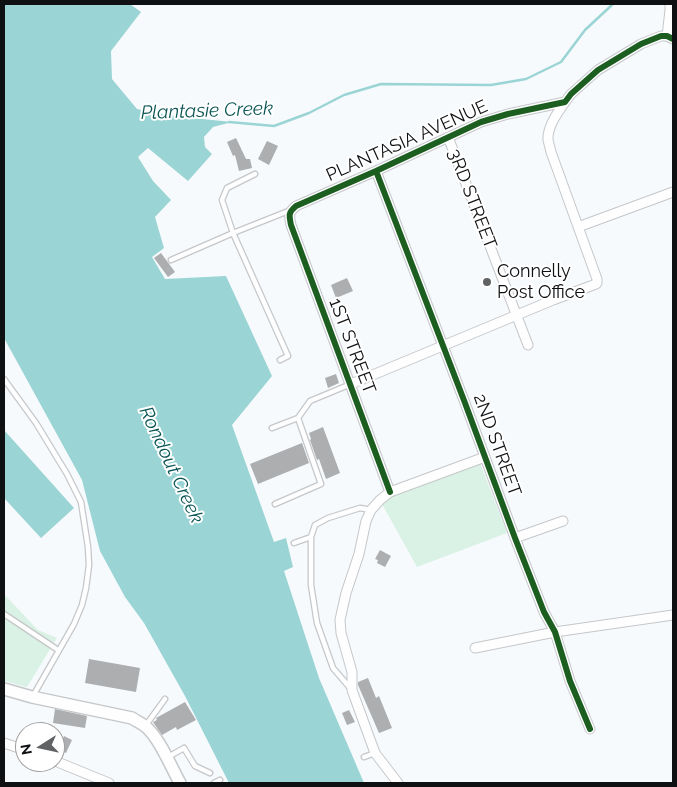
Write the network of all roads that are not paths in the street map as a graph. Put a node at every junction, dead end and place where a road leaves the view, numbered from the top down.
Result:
1 (670, 4) edge
2 (670, 37) edge
3 (565, 102) junction
4 (448, 137) junction
5 (376, 171) junction
6 (255, 174) dead end
7 (673, 192) edge
8 (290, 210) junction
9 (578, 227) junction
10 (233, 232) junction
11 (171, 260) dead end
12 (516, 314) junction
13 (443, 345) junction
14 (528, 345) dead end
15 (280, 360) dead end
16 (4, 379) edge
17 (351, 384) junction
18 (298, 418) junction
19 (272, 428) dead end
20 (485, 457) junction
21 (390, 492) junction
22 (275, 504) dead end
23 (371, 510) junction
24 (563, 521) dead end
25 (311, 537) junction
26 (514, 538) junction
27 (294, 543) dead end
28 (4, 614) edge
29 (673, 615) edge
30 (555, 632) junction
31 (475, 648) dead end
32 (58, 650) junction
33 (4, 689) edge
34 (352, 690) junction
35 (32, 697) junction
36 (165, 699) dead end
37 (145, 726) junction
38 (590, 729) dead end
39 (375, 753) junction
40 (364, 757) dead end
41 (166, 758) junction
42 (65, 765) edge
43 (210, 773) dead end
44 (220, 780) dead end
45 (109, 783) edge
46 (180, 783) edge
47 (214, 783) edge
48 (398, 783) edge

1 - 2 street
2 - 3 street
3 - 4 street, PLANTASIA AVENUE
3 - 9 street
4 - 5 street, PLANTASIA AVENUE
4 - 12 street, 3RD STREET
5 - 8 street, PLANTASIA AVENUE
5 - 13 street, 2ND STREET
6 - 10 lane
7 - 9 street
8 - 10 lane
8 - 17 street, 1ST STREET
9 - 12 street
10 - 11 lane
10 - 15 lane
12 - 13 street
12 - 14 street, 3RD STREET
13 - 17 street
13 - 20 street, 2ND STREET
16 - 32 lane
17 - 18 lane
17 - 21 street, 1ST STREET
18 - 19 lane
18 - 22 lane
20 - 21 street
20 - 26 street, 2ND STREET
21 - 23 street
23 - 25 lane
23 - 34 street
24 - 26 street
25 - 27 lane
25 - 34 lane
26 - 30 street, 2ND STREET
28 - 32 lane
29 - 30 street
30 - 31 street
30 - 38 street, 2ND STREET
32 - 35 lane
33 - 35 street
34 - 39 street
35 - 37 street
36 - 37 lane
37 - 41 street
39 - 40 lane
39 - 48 street
41 - 43 lane
41 - 46 street
42 - 45 street
44 - 47 lane

